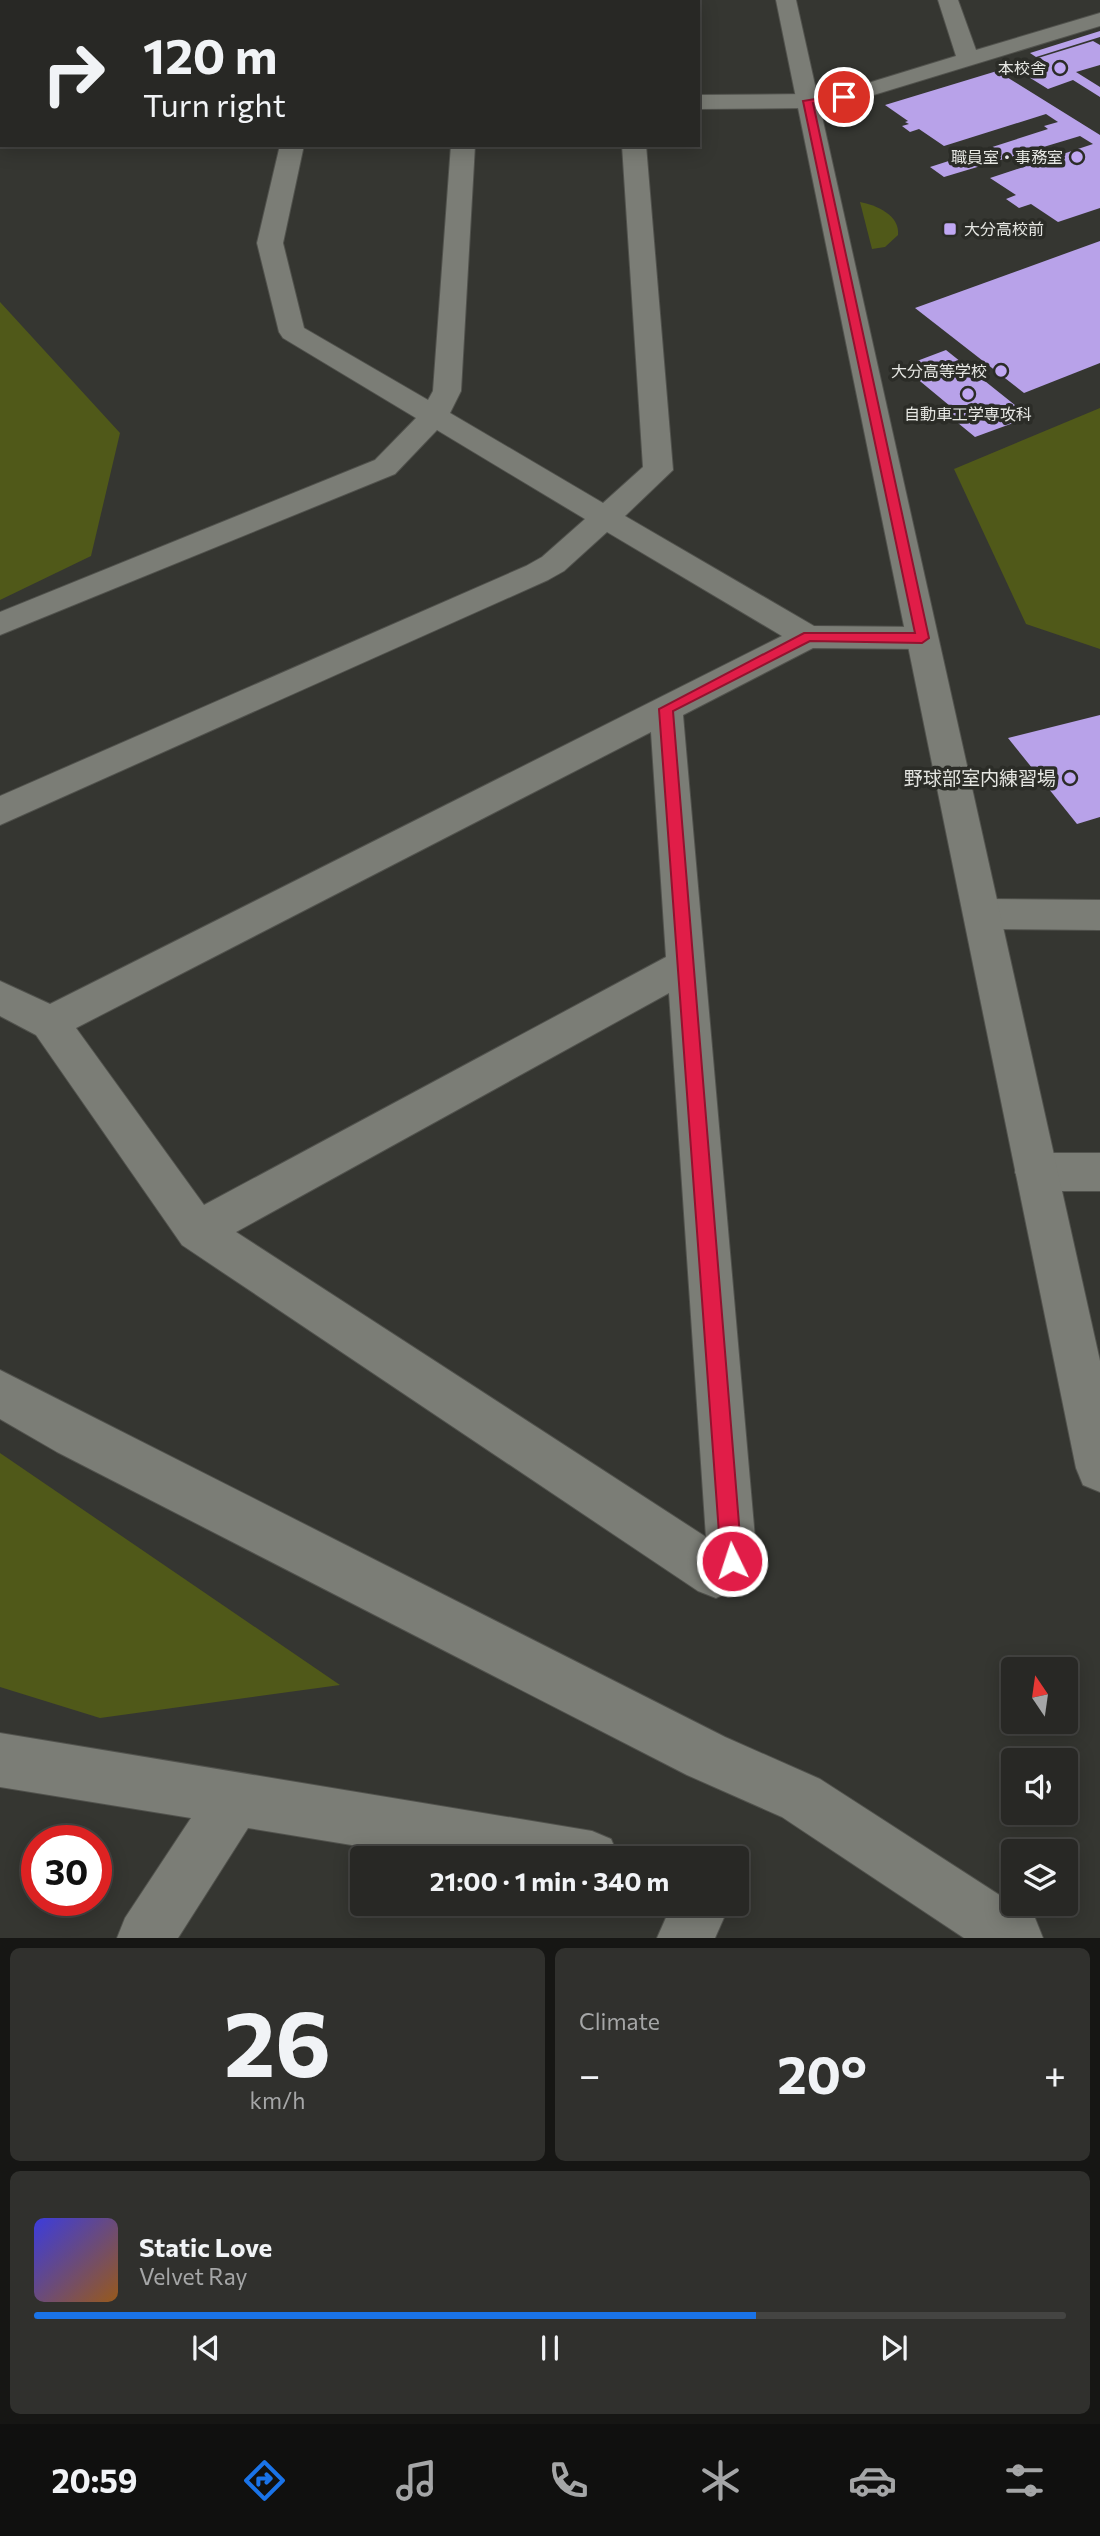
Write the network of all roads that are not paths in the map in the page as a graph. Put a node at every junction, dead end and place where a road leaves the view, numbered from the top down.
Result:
1 (786, 0) edge
2 (948, 0) edge
3 (1100, 19) edge
4 (968, 59) junction
5 (808, 101) junction
6 (700, 102) edge
7 (292, 147) edge
8 (463, 147) edge
9 (634, 147) edge
10 (434, 416) junction
11 (605, 517) junction
12 (0, 624) edge
13 (808, 637) junction
14 (922, 638) junction
15 (666, 709) junction
16 (0, 811) edge
17 (982, 914) junction
18 (1100, 915) edge
19 (688, 964) junction
20 (0, 997) edge
21 (50, 1023) junction
22 (1037, 1172) junction
23 (1100, 1172) edge
24 (197, 1231) junction
25 (0, 1393) edge
26 (1100, 1468) edge
27 (0, 1760) edge
28 (235, 1799) junction
29 (519, 1846) edge
30 (696, 1916) edge
31 (145, 1937) edge
32 (685, 1937) edge
33 (1015, 1937) edge

1 - 5 street
2 - 4 street
3 - 4 street
4 - 5 street
5 - 6 street
5 - 14 street
7 - 10 street
8 - 10 street
9 - 11 street
10 - 11 street
10 - 12 street
11 - 13 street
11 - 16 street
13 - 14 street
13 - 15 street
14 - 17 street
15 - 19 street
15 - 21 street
17 - 18 street
17 - 22 street
19 - 24 street
19 - 24 street
20 - 21 street
21 - 24 street
22 - 23 street
22 - 26 street
25 - 33 street
27 - 28 street
28 - 29 street
28 - 31 street
30 - 32 street

